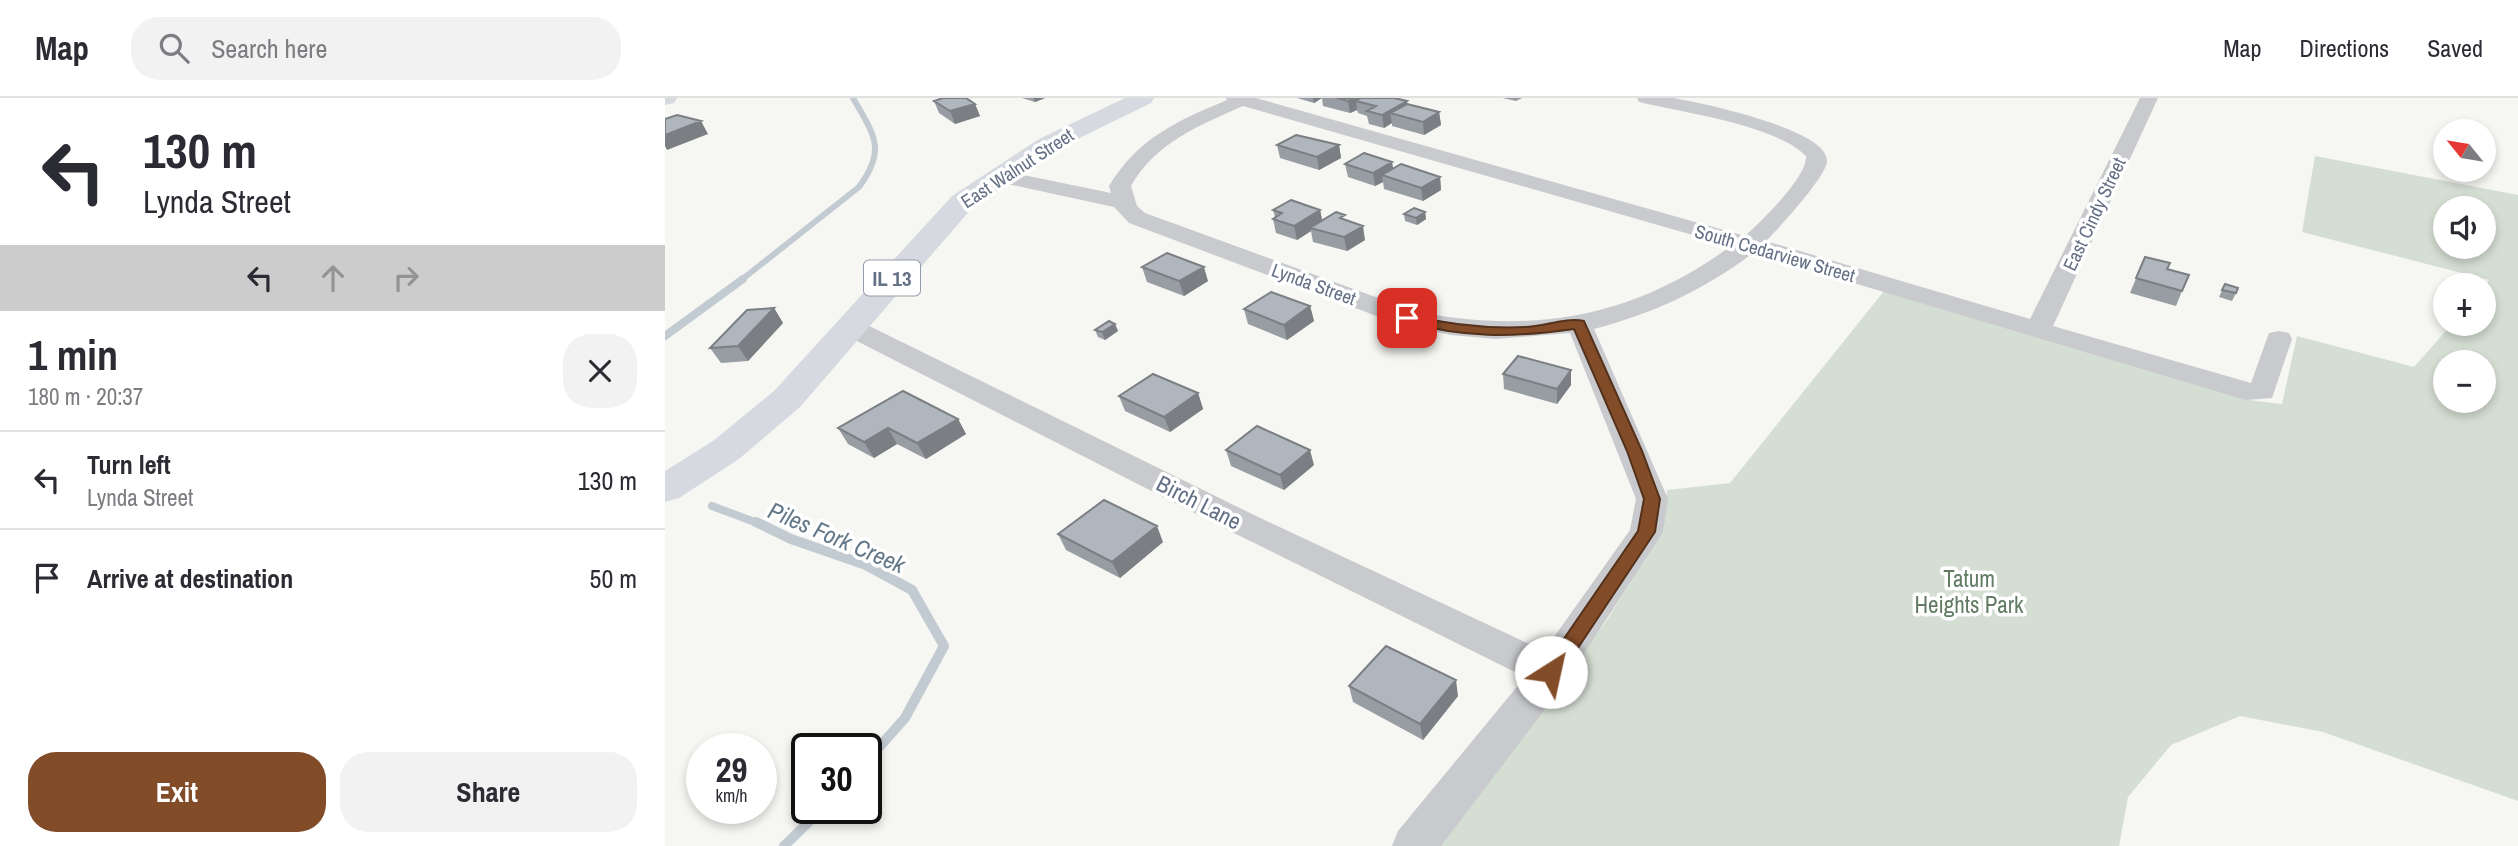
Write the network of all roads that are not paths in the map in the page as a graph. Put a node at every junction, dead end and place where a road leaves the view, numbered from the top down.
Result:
1 (1143, 98) edge
2 (1646, 98) edge
3 (2149, 98) edge
4 (1241, 99) edge
5 (999, 176) junction
6 (1123, 202) junction
7 (1749, 244) junction
8 (1579, 324) junction
9 (851, 327) junction
10 (2038, 330) junction
11 (2279, 339) dead end
12 (665, 489) edge
13 (1551, 672) junction
14 (1414, 846) edge

1 - 5 highway, East Walnut Street / IL 13
2 - 7 street, Lynda Street
3 - 10 street, East Cindy Street
4 - 6 street
4 - 7 street, South Cedarview Street
5 - 6 street
5 - 9 highway, East Walnut Street / IL 13
6 - 8 street, Lynda Street
7 - 8 street, Lynda Street
7 - 10 street, South Cedarview Street
8 - 13 street
9 - 12 highway, East Walnut Street / IL 13
9 - 13 street, Birch Lane
10 - 11 street, South Cedarview Street
13 - 14 street

